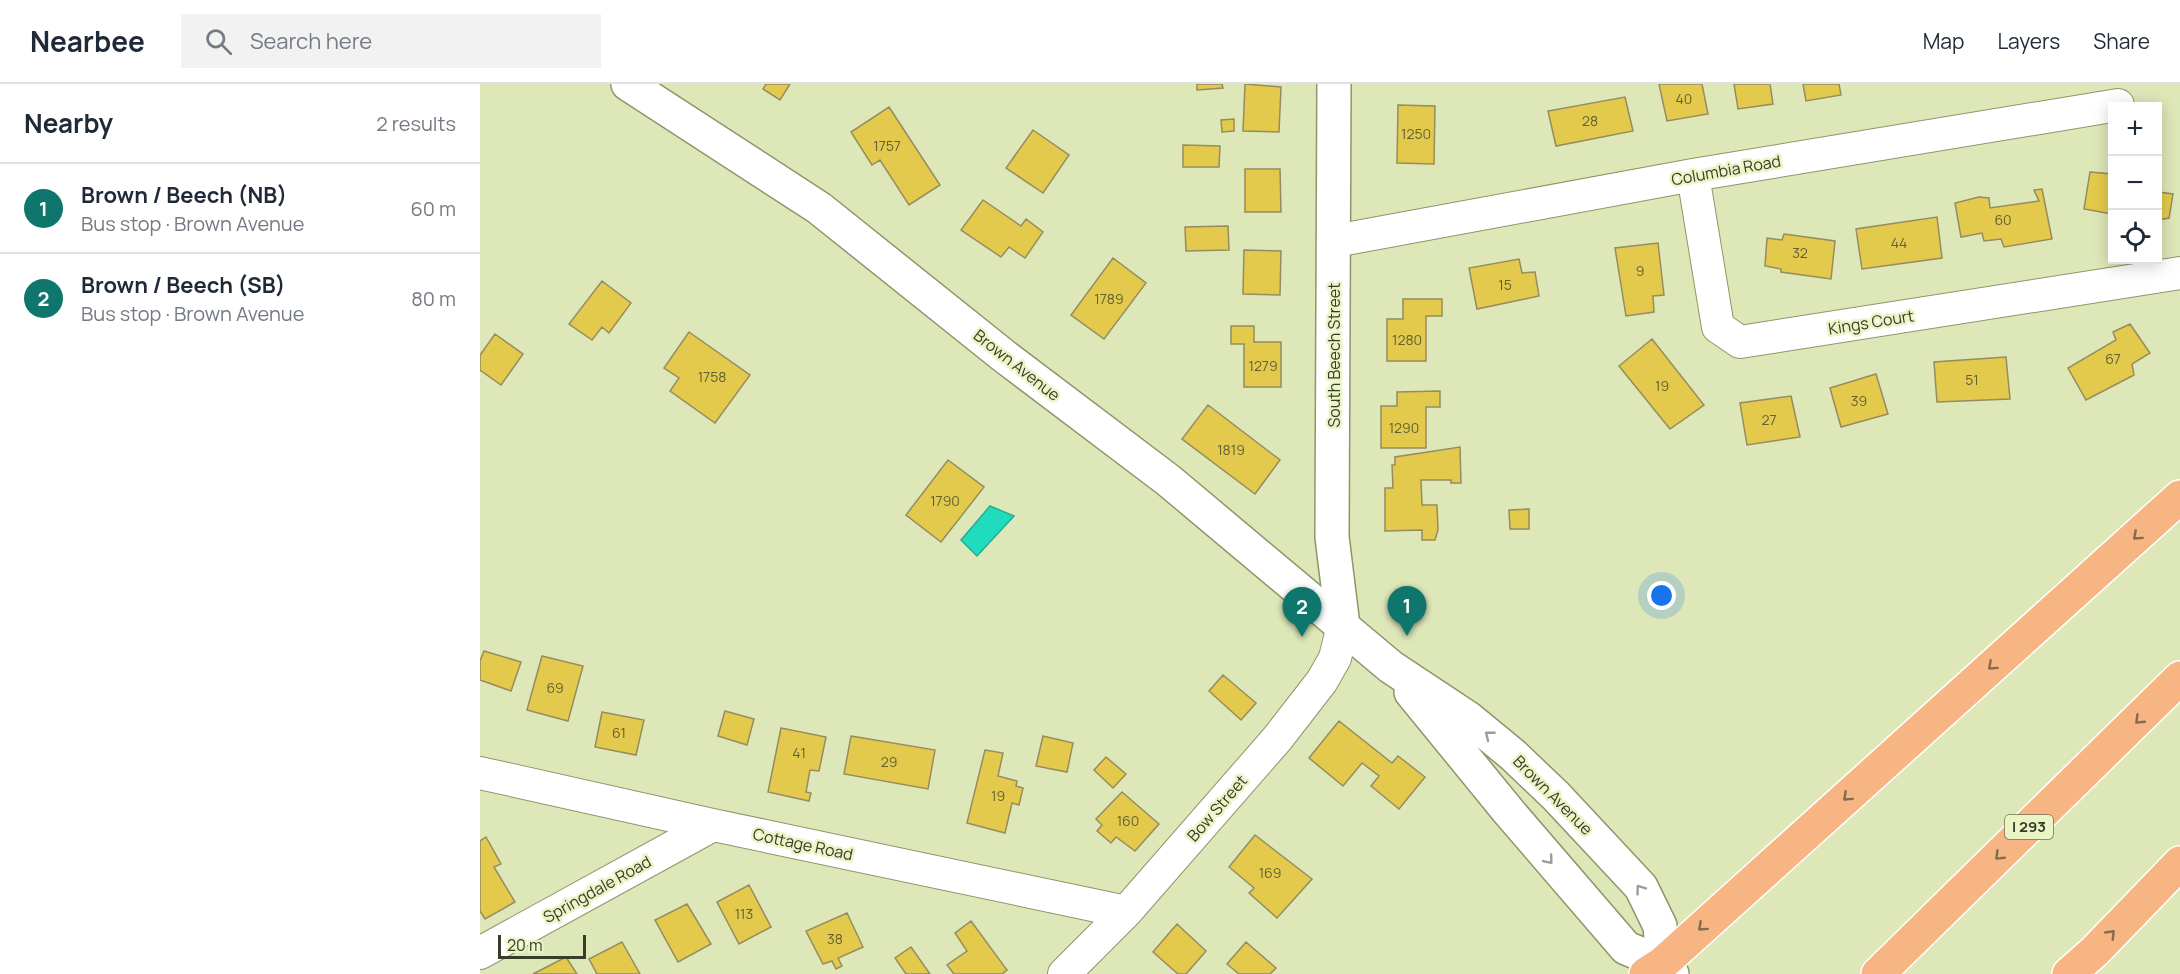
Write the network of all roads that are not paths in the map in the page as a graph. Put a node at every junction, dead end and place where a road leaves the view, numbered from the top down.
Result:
1 (628, 84) edge
2 (1334, 84) edge
3 (2108, 107) edge
4 (1693, 175) junction
5 (1335, 241) junction
6 (2180, 273) edge
7 (2180, 497) edge
8 (1343, 626) junction
9 (1391, 667) junction
10 (2180, 678) edge
11 (480, 772) edge
12 (713, 825) junction
13 (2180, 863) edge
14 (1126, 912) junction
15 (480, 953) edge
16 (1660, 970) edge
17 (1064, 974) edge
18 (1878, 974) edge
19 (2069, 974) edge

1 - 8 main road, Brown Avenue
2 - 5 main road, South Beech Street
3 - 4 street, Columbia Road
4 - 5 street, Columbia Road
4 - 6 street, Kings Court
5 - 8 main road, South Beech Street
7 -> 16 highway
8 - 9 main road, Brown Avenue
8 - 14 street, Bow Street
9 -> 16 main road, Brown Avenue
16 -> 9 main road, Brown Avenue
10 -> 18 highway, I 293
11 - 12 street, Cottage Road
12 - 14 street, Cottage Road
12 - 15 street, Springdale Road
19 -> 13 highway
14 - 17 street, Bow Street

